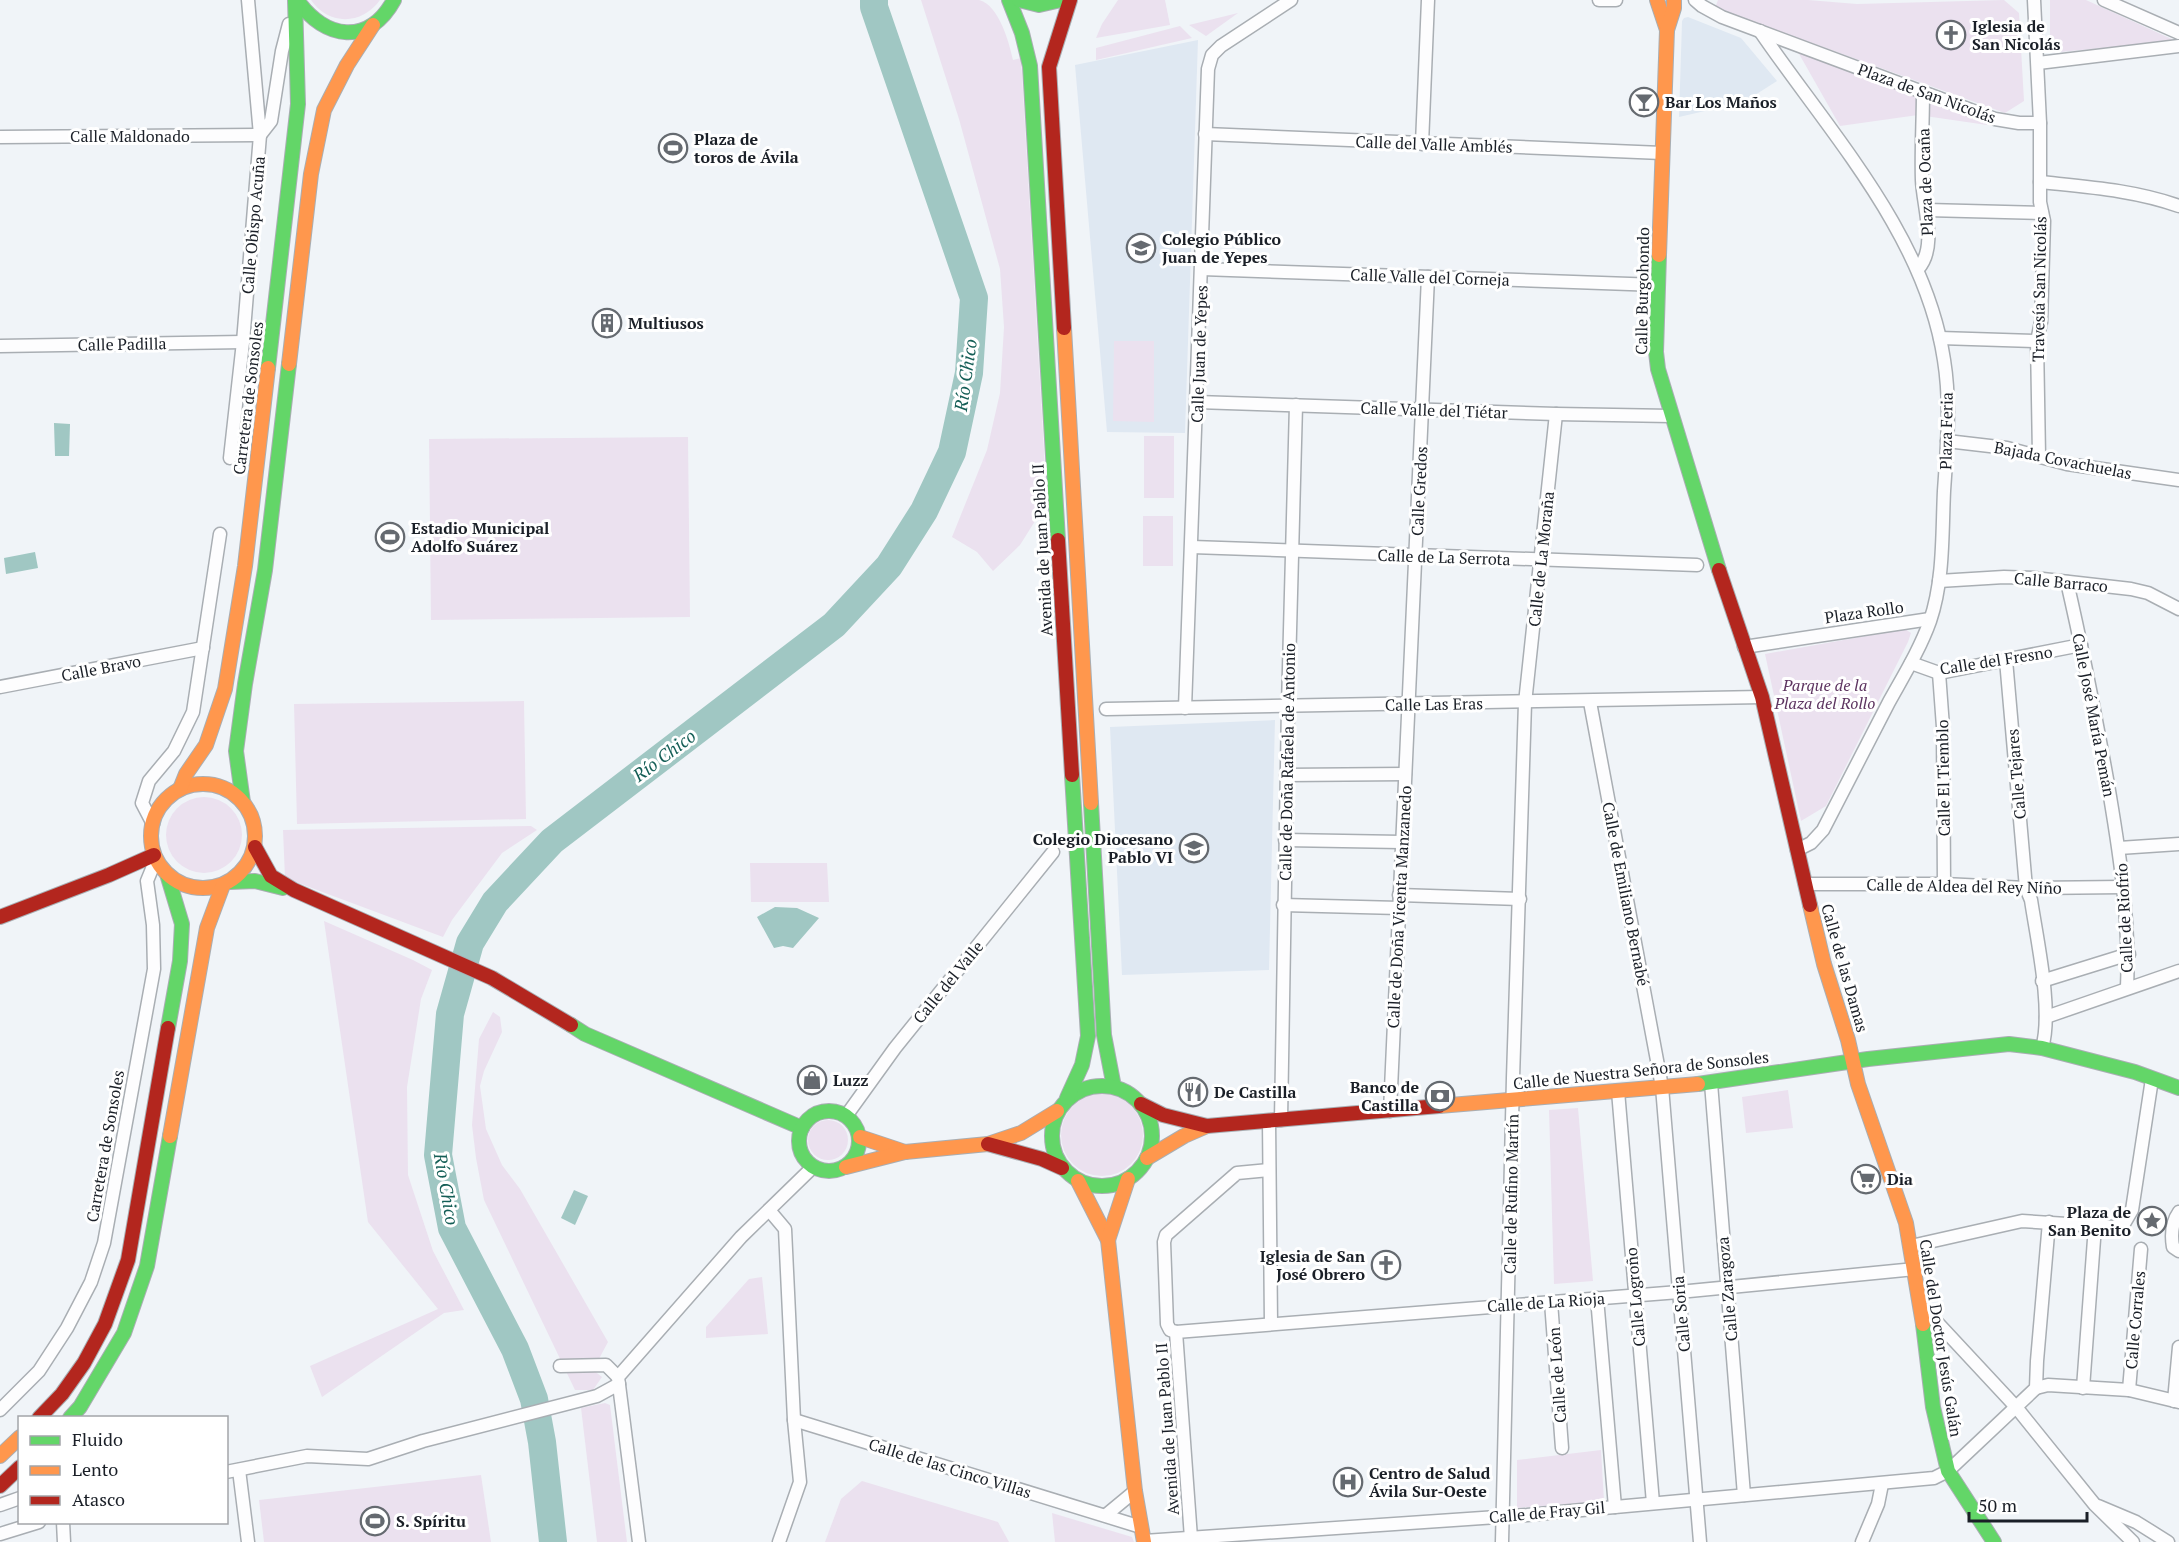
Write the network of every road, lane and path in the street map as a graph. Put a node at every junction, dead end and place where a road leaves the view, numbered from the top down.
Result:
1 (248, 0) edge
2 (405, 0) edge
3 (1009, 0) edge
4 (1019, 0) edge
5 (1061, 0) edge
6 (1070, 0) edge
7 (1291, 0) edge
8 (1428, 0) edge
9 (1599, 0) edge
10 (1616, 0) edge
11 (1657, 0) edge
12 (1674, 0) edge
13 (1695, 0) edge
14 (2034, 0) edge
15 (2104, 0) edge
16 (296, 1) edge
17 (393, 3) edge
18 (373, 26) junction
19 (1667, 30) junction
20 (1760, 31) junction
21 (2179, 33) edge
22 (2179, 46) edge
23 (2038, 63) junction
24 (1923, 92) junction
25 (2040, 123) junction
26 (1205, 134) junction
27 (260, 135) junction
28 (0, 137) edge
29 (1422, 144) junction
30 (1662, 153) junction
31 (2040, 182) junction
32 (2179, 206) edge
33 (1927, 210) junction
34 (2042, 213) junction
35 (1202, 269) junction
36 (1918, 269) junction
37 (1428, 277) junction
38 (1658, 285) junction
39 (1940, 338) junction
40 (2037, 341) junction
41 (243, 342) junction
42 (0, 346) edge
43 (1197, 402) junction
44 (1296, 405) junction
45 (1423, 410) junction
46 (1556, 414) junction
47 (1671, 416) junction
48 (1947, 441) junction
49 (2039, 456) junction
50 (230, 458) dead end
51 (2179, 480) edge
52 (220, 534) dead end
53 (1192, 547) junction
54 (1292, 551) junction
55 (1416, 555) junction
56 (1541, 561) junction
57 (1697, 566) dead end
58 (1939, 581) junction
59 (2067, 582) junction
60 (2179, 609) edge
61 (1930, 619) junction
62 (2081, 645) junction
63 (1744, 647) junction
64 (203, 648) junction
65 (2006, 660) junction
66 (1911, 663) junction
67 (1939, 673) junction
68 (0, 687) edge
69 (1762, 698) junction
70 (1590, 702) junction
71 (1526, 703) junction
72 (1408, 704) junction
73 (1288, 706) junction
74 (1106, 708) dead end
75 (1185, 708) junction
76 (1405, 774) junction
77 (1286, 775) junction
78 (180, 789) junction
79 (243, 802) junction
80 (153, 824) junction
81 (1285, 840) junction
82 (1401, 842) junction
83 (2179, 844) edge
84 (255, 847) junction
85 (2119, 848) junction
86 (1797, 850) junction
87 (1053, 852) dead end
88 (155, 857) junction
89 (167, 874) junction
90 (227, 883) junction
91 (1805, 884) junction
92 (1944, 884) junction
93 (2123, 887) junction
94 (2026, 888) junction
95 (294, 890) junction
96 (1520, 899) junction
97 (1399, 901) junction
98 (1284, 905) junction
99 (0, 917) edge
100 (2128, 954) junction
101 (2179, 970) edge
102 (2042, 981) junction
103 (2127, 988) junction
104 (2046, 1017) junction
105 (2042, 1048) junction
106 (1852, 1061) junction
107 (2152, 1079) junction
108 (1711, 1083) junction
109 (1114, 1087) junction
110 (1662, 1087) junction
111 (2179, 1088) edge
112 (1618, 1091) junction
113 (1067, 1098) junction
114 (1512, 1100) junction
115 (1141, 1104) junction
116 (1057, 1111) junction
117 (1390, 1111) junction
118 (846, 1116) junction
119 (1275, 1121) junction
120 (1207, 1126) junction
121 (802, 1128) junction
122 (860, 1137) junction
123 (988, 1144) junction
124 (904, 1152) junction
125 (1147, 1158) junction
126 (813, 1167) junction
127 (846, 1167) junction
128 (1062, 1168) junction
129 (1269, 1170) junction
130 (1128, 1179) junction
131 (1078, 1181) junction
132 (769, 1210) junction
133 (2177, 1215) edge
134 (2049, 1222) junction
135 (2095, 1226) junction
136 (1108, 1240) junction
137 (1911, 1246) junction
138 (2141, 1249) dead end
139 (2179, 1251) edge
140 (1915, 1269) junction
141 (1727, 1288) junction
142 (1679, 1292) junction
143 (1634, 1295) junction
144 (1597, 1298) junction
145 (1551, 1302) junction
146 (1509, 1305) junction
147 (1921, 1305) junction
148 (1271, 1324) junction
149 (1176, 1332) junction
150 (2179, 1347) edge
151 (560, 1366) dead end
152 (619, 1381) junction
153 (2036, 1388) junction
154 (2083, 1388) junction
155 (2128, 1390) junction
156 (2176, 1401) edge
157 (2016, 1407) junction
158 (0, 1410) edge
159 (41, 1416) edge
160 (72, 1416) edge
161 (794, 1420) junction
162 (18, 1439) edge
163 (1562, 1448) dead end
164 (0, 1456) edge
165 (18, 1469) edge
166 (233, 1471) edge
167 (1948, 1471) junction
168 (1882, 1484) junction
169 (0, 1486) edge
170 (1135, 1491) junction
171 (1744, 1495) junction
172 (18, 1499) edge
173 (1697, 1500) junction
174 (1653, 1503) junction
175 (0, 1505) edge
176 (2095, 1505) junction
177 (1615, 1507) junction
178 (1106, 1515) junction
179 (1503, 1517) junction
180 (32, 1524) edge
181 (63, 1524) edge
182 (1141, 1527) junction
183 (0, 1534) edge
184 (1191, 1538) junction
185 (64, 1542) edge
186 (248, 1542) edge
187 (639, 1542) edge
188 (779, 1542) edge
189 (1144, 1542) edge
190 (1502, 1542) edge
191 (1700, 1542) edge
192 (1862, 1542) edge
193 (1994, 1542) edge
194 (2133, 1542) edge
195 (2168, 1542) edge

1 - 27 street, Calle Obispo Acuña
2 - 17 main road
3 - 113 main road, Avenida de Juan Pablo II
4 - 5 main road
6 - 109 main road, Avenida de Juan Pablo II
7 - 26 street, Calle Juan de Yepes
8 - 29 street
9 - 10 street
11 - 19 main road, Calle Burgohondo
12 - 19 main road, Calle Burgohondo
13 - 20 street, Plaza de San Nicolás
14 - 23 street
15 - 21 street
16 - 18 main road
16 - 27 street, Calle Obispo Acuña
16 - 78 main road, Carretera de Sonsoles
17 - 18 main road
18 - 79 main road
19 - 30 main road, Calle Burgohondo
20 - 24 street, Plaza de San Nicolás
20 - 36 street, Plaza de Ocaña
22 - 23 street
23 - 25 street
24 - 25 street, Plaza de San Nicolás
24 - 33 street, Plaza de Ocaña
25 - 31 street, Travesía San Nicolás
26 - 29 street, Calle del Valle Amblés
26 - 35 street, Calle Juan de Yepes
27 - 28 street, Calle Maldonado
27 - 41 street, Calle Obispo Acuña
29 - 30 street, Calle del Valle Amblés
30 - 38 main road, Calle Burgohondo
31 - 32 street
31 - 34 street, Travesía San Nicolás
33 - 34 street
33 - 36 street, Plaza de Ocaña
34 - 40 street, Travesía San Nicolás
35 - 37 street, Calle Valle del Corneja
35 - 43 street, Calle Juan de Yepes
36 - 39 street, Plaza de Ocaña
37 - 38 street, Calle Valle del Corneja
37 - 45 street, Calle Gredos
38 - 47 main road, Calle Burgohondo
39 - 40 street
39 - 48 street, Plaza Feria
40 - 49 street, Travesía San Nicolás
41 - 42 street, Calle Padilla
41 - 50 street, Calle Obispo Acuña
43 - 44 street, Calle Valle del Tiétar
43 - 53 street, Calle Juan de Yepes
44 - 45 street, Calle Valle del Tiétar
44 - 54 street, Calle de Doña Rafaela de Antonio
45 - 46 street, Calle Valle del Tiétar
45 - 55 street, Calle Gredos
46 - 47 street, Calle Valle del Tiétar
46 - 56 street, Calle de La Moraña
47 - 63 main road, Calle Burgohondo
48 - 49 street, Bajada Covachuelas
48 - 58 street, Plaza Feria
49 - 51 street, Bajada Covachuelas
52 - 64 street
53 - 54 street, Calle de La Serrota
53 - 75 street, Calle Juan de Yepes
54 - 55 street, Calle de La Serrota
54 - 73 street, Calle de Doña Rafaela de Antonio
55 - 56 street, Calle de La Serrota
55 - 72 street, Calle Gredos
56 - 57 street, Calle de La Serrota
56 - 71 street, Calle de La Moraña
58 - 59 street, Calle Barraco
58 - 61 street, Plaza Feria
59 - 60 street, Calle Barraco
59 - 62 street, Calle José María Pemán
61 - 63 street, Plaza Rollo
61 - 66 street
62 - 65 street, Calle del Fresno
62 - 85 street, Calle José María Pemán
63 - 69 main road
64 - 68 street, Calle Bravo
64 - 80 street
65 - 67 street, Calle del Fresno
65 - 94 street, Calle Tejares
66 - 67 street, Calle del Fresno
66 - 86 street
67 - 92 street, Calle El Tiemblo
69 - 70 street, Calle Las Eras
69 - 86 main road
70 - 71 street, Calle Las Eras
70 - 110 street, Calle de Emiliano Bernabé
71 - 72 street, Calle Las Eras
71 - 96 street, Calle de Rufino Martín
72 - 73 street, Calle Las Eras
72 - 76 street, Calle de Doña Vicenta Manzanedo
73 - 75 street, Calle Las Eras
73 - 77 street, Calle de Doña Rafaela de Antonio
74 - 75 street, Calle Las Eras
76 - 77 street
76 - 82 street, Calle de Doña Vicenta Manzanedo
77 - 81 street, Calle de Doña Rafaela de Antonio
78 - 79 main road
78 - 80 main road
79 - 84 main road
80 - 88 main road
81 - 82 street
81 - 98 street, Calle de Doña Rafaela de Antonio
82 - 97 street, Calle de Doña Vicenta Manzanedo
83 - 85 street
84 - 90 main road
84 - 95 main road
85 - 93 street, Calle de Riofrío
86 - 91 main road
87 - 118 street, Calle del Valle
88 - 89 main road
88 - 99 main road
88 - 158 street, Carretera de Sonsoles
89 - 90 main road
89 - 159 main road
90 - 95 main road
90 - 160 main road
91 - 92 street, Calle de Aldea del Rey Niño
91 - 106 main road, Calle de las Damas
92 - 94 street, Calle de Aldea del Rey Niño
93 - 94 street, Calle de Aldea del Rey Niño
93 - 100 street, Calle de Riofrío
94 - 102 street, Calle Tejares
95 - 121 main road
96 - 97 street
96 - 114 street, Calle de Rufino Martín
97 - 98 street
97 - 117 street, Calle de Doña Vicenta Manzanedo
98 - 119 street, Calle de Doña Rafaela de Antonio
100 - 102 street
100 - 103 street, Calle de Riofrío
101 - 103 street
102 - 104 street, Calle Tejares
103 - 104 street
104 - 105 street, Calle Tejares
105 - 106 main road, Calle de Nuestra Señora de Sonsoles
105 - 107 main road, Calle de Nuestra Señora de Sonsoles
106 - 108 main road, Calle de Nuestra Señora de Sonsoles
106 - 137 main road, Calle del Doctor Jesús Galán
107 - 111 main road, Calle de Nuestra Señora de Sonsoles
107 - 135 street
108 - 110 main road, Calle de Nuestra Señora de Sonsoles
108 - 141 street, Calle Zaragoza
109 - 113 main road
109 - 115 main road
110 - 112 main road, Calle de Nuestra Señora de Sonsoles
110 - 142 street, Calle Soria
112 - 114 main road, Calle de Nuestra Señora de Sonsoles
112 - 143 street, Calle Logroño
113 - 116 main road
114 - 117 main road, Calle de Nuestra Señora de Sonsoles
114 - 146 street, Calle de Rufino Martín
115 - 120 main road, Calle de Nuestra Señora de Sonsoles
115 - 125 main road
116 - 123 main road
116 - 128 main road
117 - 119 main road, Calle de Nuestra Señora de Sonsoles
118 - 121 main road
118 - 122 main road
119 - 120 main road, Calle de Nuestra Señora de Sonsoles
119 - 129 street, Calle de Doña Rafaela de Antonio
120 - 125 main road, Calle de Nuestra Señora de Sonsoles
121 - 126 main road
122 - 124 main road
122 - 127 main road
123 - 124 main road
123 - 128 main road
124 - 127 main road
125 - 130 main road
126 - 127 main road
126 - 132 street
128 - 131 main road
129 - 148 street, Calle de Doña Rafaela de Antonio
129 - 149 street, Avenida de Juan Pablo II
130 - 131 main road
130 - 136 main road, Avenida de Juan Pablo II
131 - 136 main road, Avenida de Juan Pablo II
132 - 152 street
132 - 161 street
133 - 139 street
134 - 135 street
134 - 137 street
134 - 153 street
135 - 154 street
136 - 170 main road, Avenida de Juan Pablo II
137 - 140 main road, Calle del Doctor Jesús Galán
138 - 155 street, Calle Corrales
140 - 141 street, Calle de La Rioja
140 - 147 main road, Calle del Doctor Jesús Galán
141 - 142 street, Calle de La Rioja
141 - 171 street, Calle Zaragoza
142 - 143 street, Calle de La Rioja
142 - 173 street, Calle Soria
143 - 144 street, Calle de La Rioja
143 - 174 street, Calle Logroño
144 - 145 street, Calle de La Rioja
144 - 177 street
145 - 146 street, Calle de La Rioja
145 - 163 street, Calle de León
146 - 148 street, Calle de La Rioja
146 - 179 street, Calle de Rufino Martín
147 - 157 street
147 - 167 main road, Calle del Doctor Jesús Galán
148 - 149 street, Calle de La Rioja
149 - 184 street, Avenida de Juan Pablo II
150 - 156 street
151 - 152 street
152 - 166 street
152 - 187 street
153 - 154 street
153 - 157 street
154 - 155 street
155 - 156 street
157 - 167 street
157 - 176 street
161 - 178 street, Calle de las Cinco Villas
161 - 188 street
162 - 164 main road
165 - 169 main road
166 - 186 street
167 - 168 street, Calle de Fray Gil
167 - 193 main road, Calle del Doctor Jesús Galán
168 - 171 street, Calle de Fray Gil
168 - 192 street
170 - 178 street
170 - 182 main road, Avenida de Juan Pablo II
171 - 173 street, Calle de Fray Gil
172 - 175 street
173 - 174 street, Calle de Fray Gil
173 - 191 street, Calle Soria
174 - 177 street, Calle de Fray Gil
176 - 194 street
176 - 195 street
177 - 179 street, Calle de Fray Gil
178 - 182 street, Calle de las Cinco Villas
179 - 184 street, Calle de Fray Gil
179 - 190 street, Calle de Rufino Martín
180 - 183 street
181 - 185 street
182 - 189 main road, Avenida de Juan Pablo II
184 - 189 street, Calle de Fray Gil

